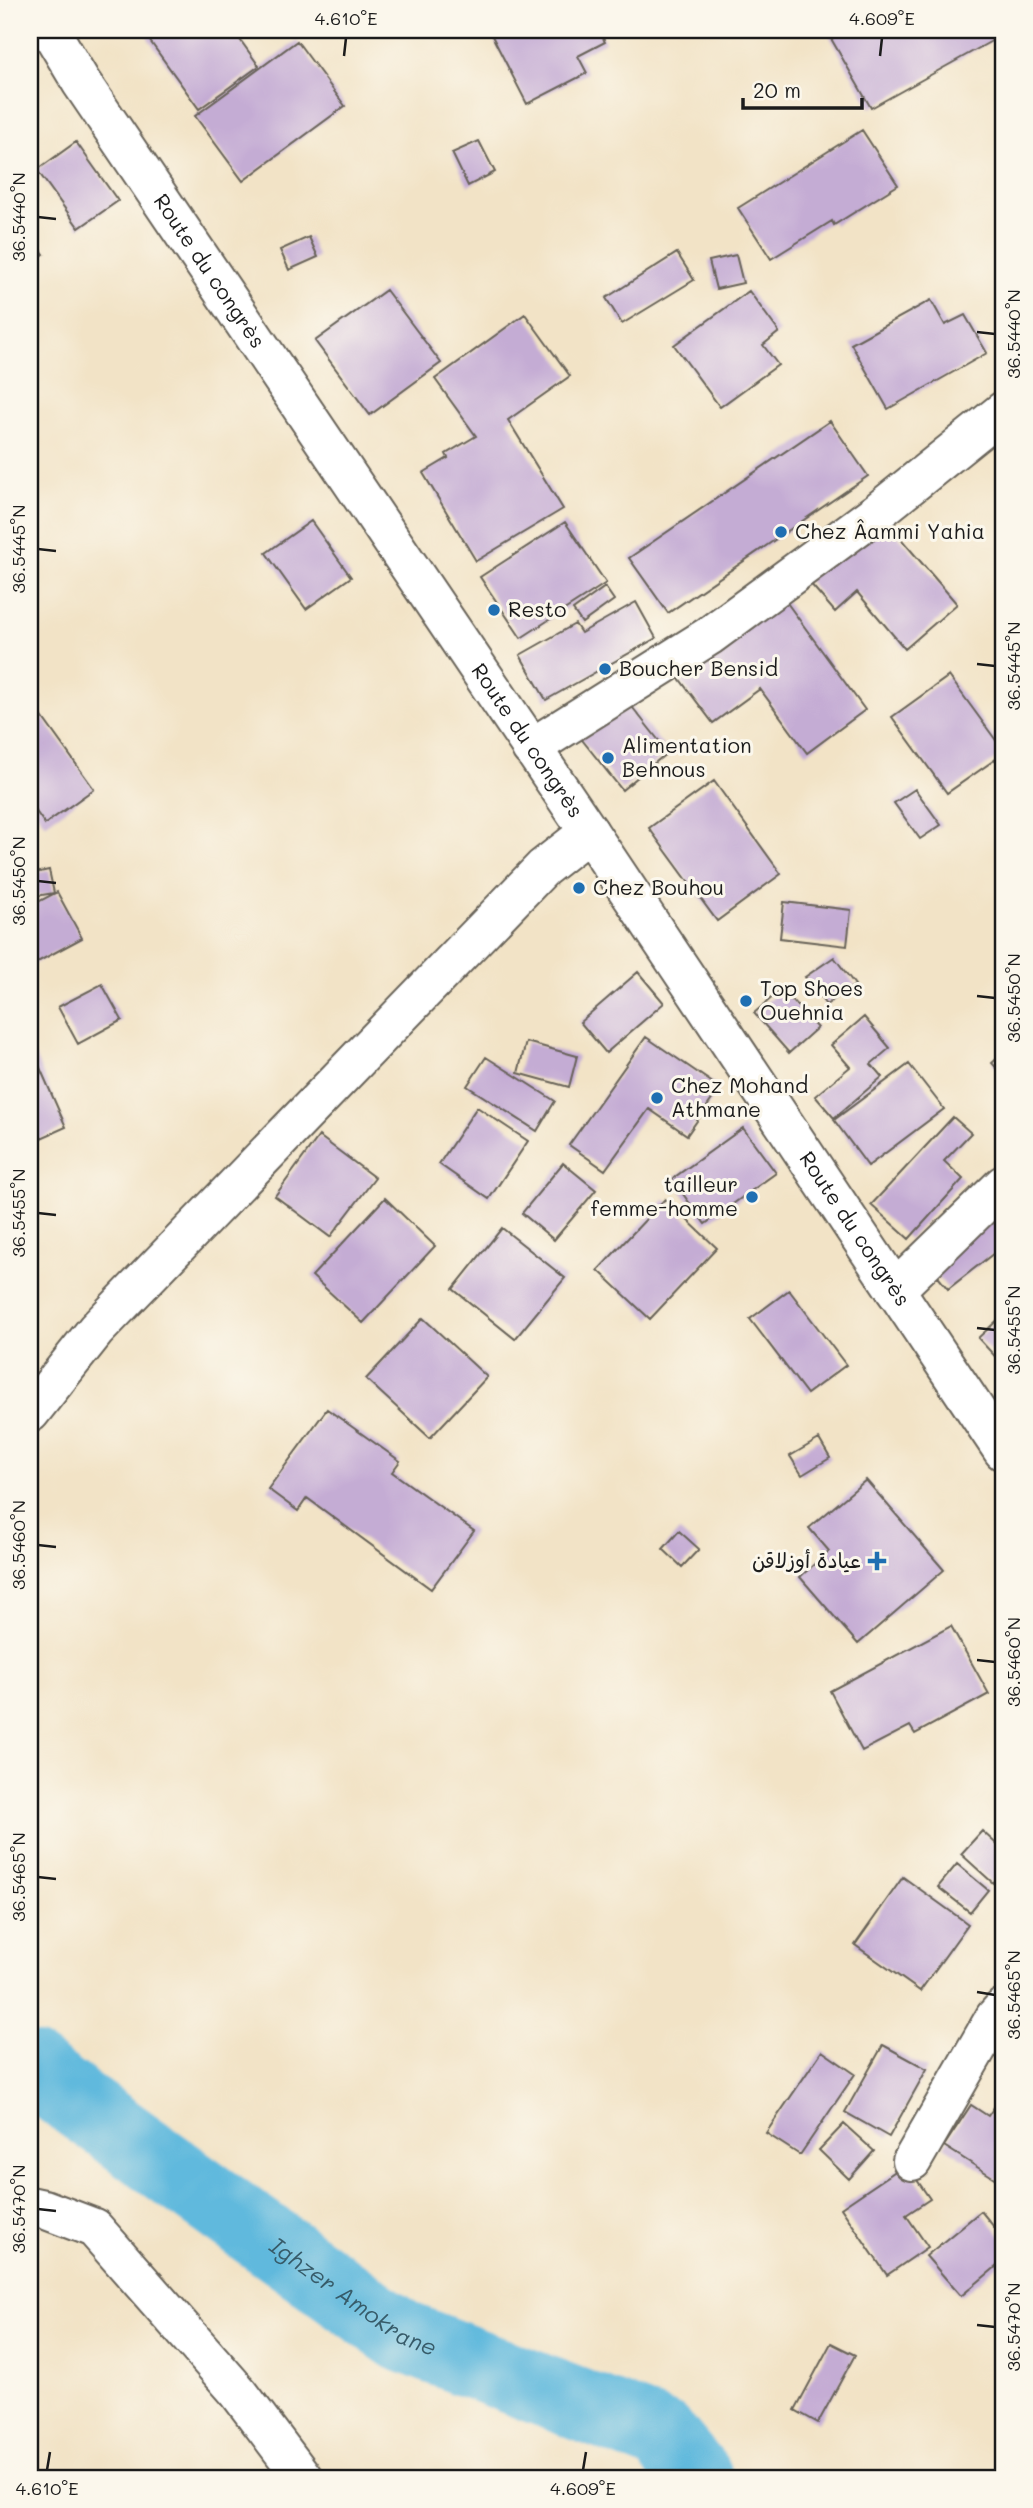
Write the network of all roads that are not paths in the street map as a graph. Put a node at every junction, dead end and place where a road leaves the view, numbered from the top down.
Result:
1 (50, 30) edge
2 (1003, 411) edge
3 (531, 748) junction
4 (589, 832) junction
5 (1003, 1185) edge
6 (895, 1290) junction
7 (30, 1413) edge
8 (1003, 1451) edge
9 (1003, 2008) edge
10 (912, 2161) dead end
11 (30, 2206) edge
12 (303, 2478) edge

1 - 3 main road, Route du congrès
2 - 3 main road
3 - 4 main road, Route du congrès
4 - 6 main road, Route du congrès
4 - 7 main road
5 - 6 main road
6 - 8 main road, Route du congrès
9 - 10 main road
11 - 12 main road

